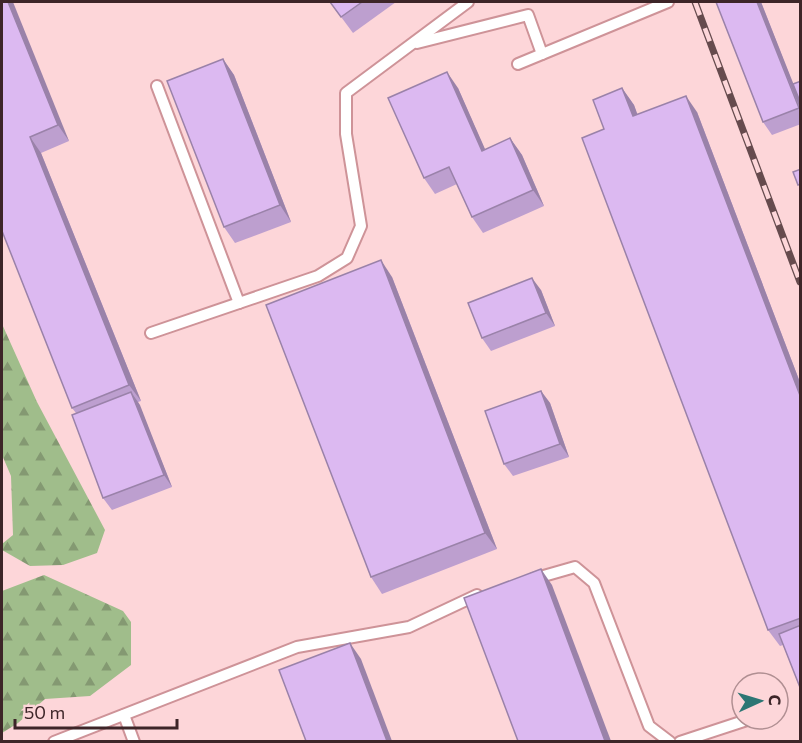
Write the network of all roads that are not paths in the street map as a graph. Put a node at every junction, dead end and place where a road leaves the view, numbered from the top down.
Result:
1 (468, 2) edge
2 (668, 2) edge
3 (410, 45) junction
4 (542, 54) junction
5 (518, 64) dead end
6 (157, 86) dead end
7 (239, 303) junction
8 (151, 333) dead end
9 (522, 582) edge
10 (491, 591) edge
11 (124, 715) junction
12 (730, 725) edge
13 (54, 741) edge
14 (134, 741) edge
15 (670, 741) edge
16 (680, 741) edge

1 - 3 lane
2 - 4 lane
3 - 4 lane
3 - 7 lane
4 - 5 lane
6 - 7 lane
7 - 8 lane
9 - 15 lane
10 - 11 lane
11 - 13 lane
11 - 14 lane
12 - 16 lane

